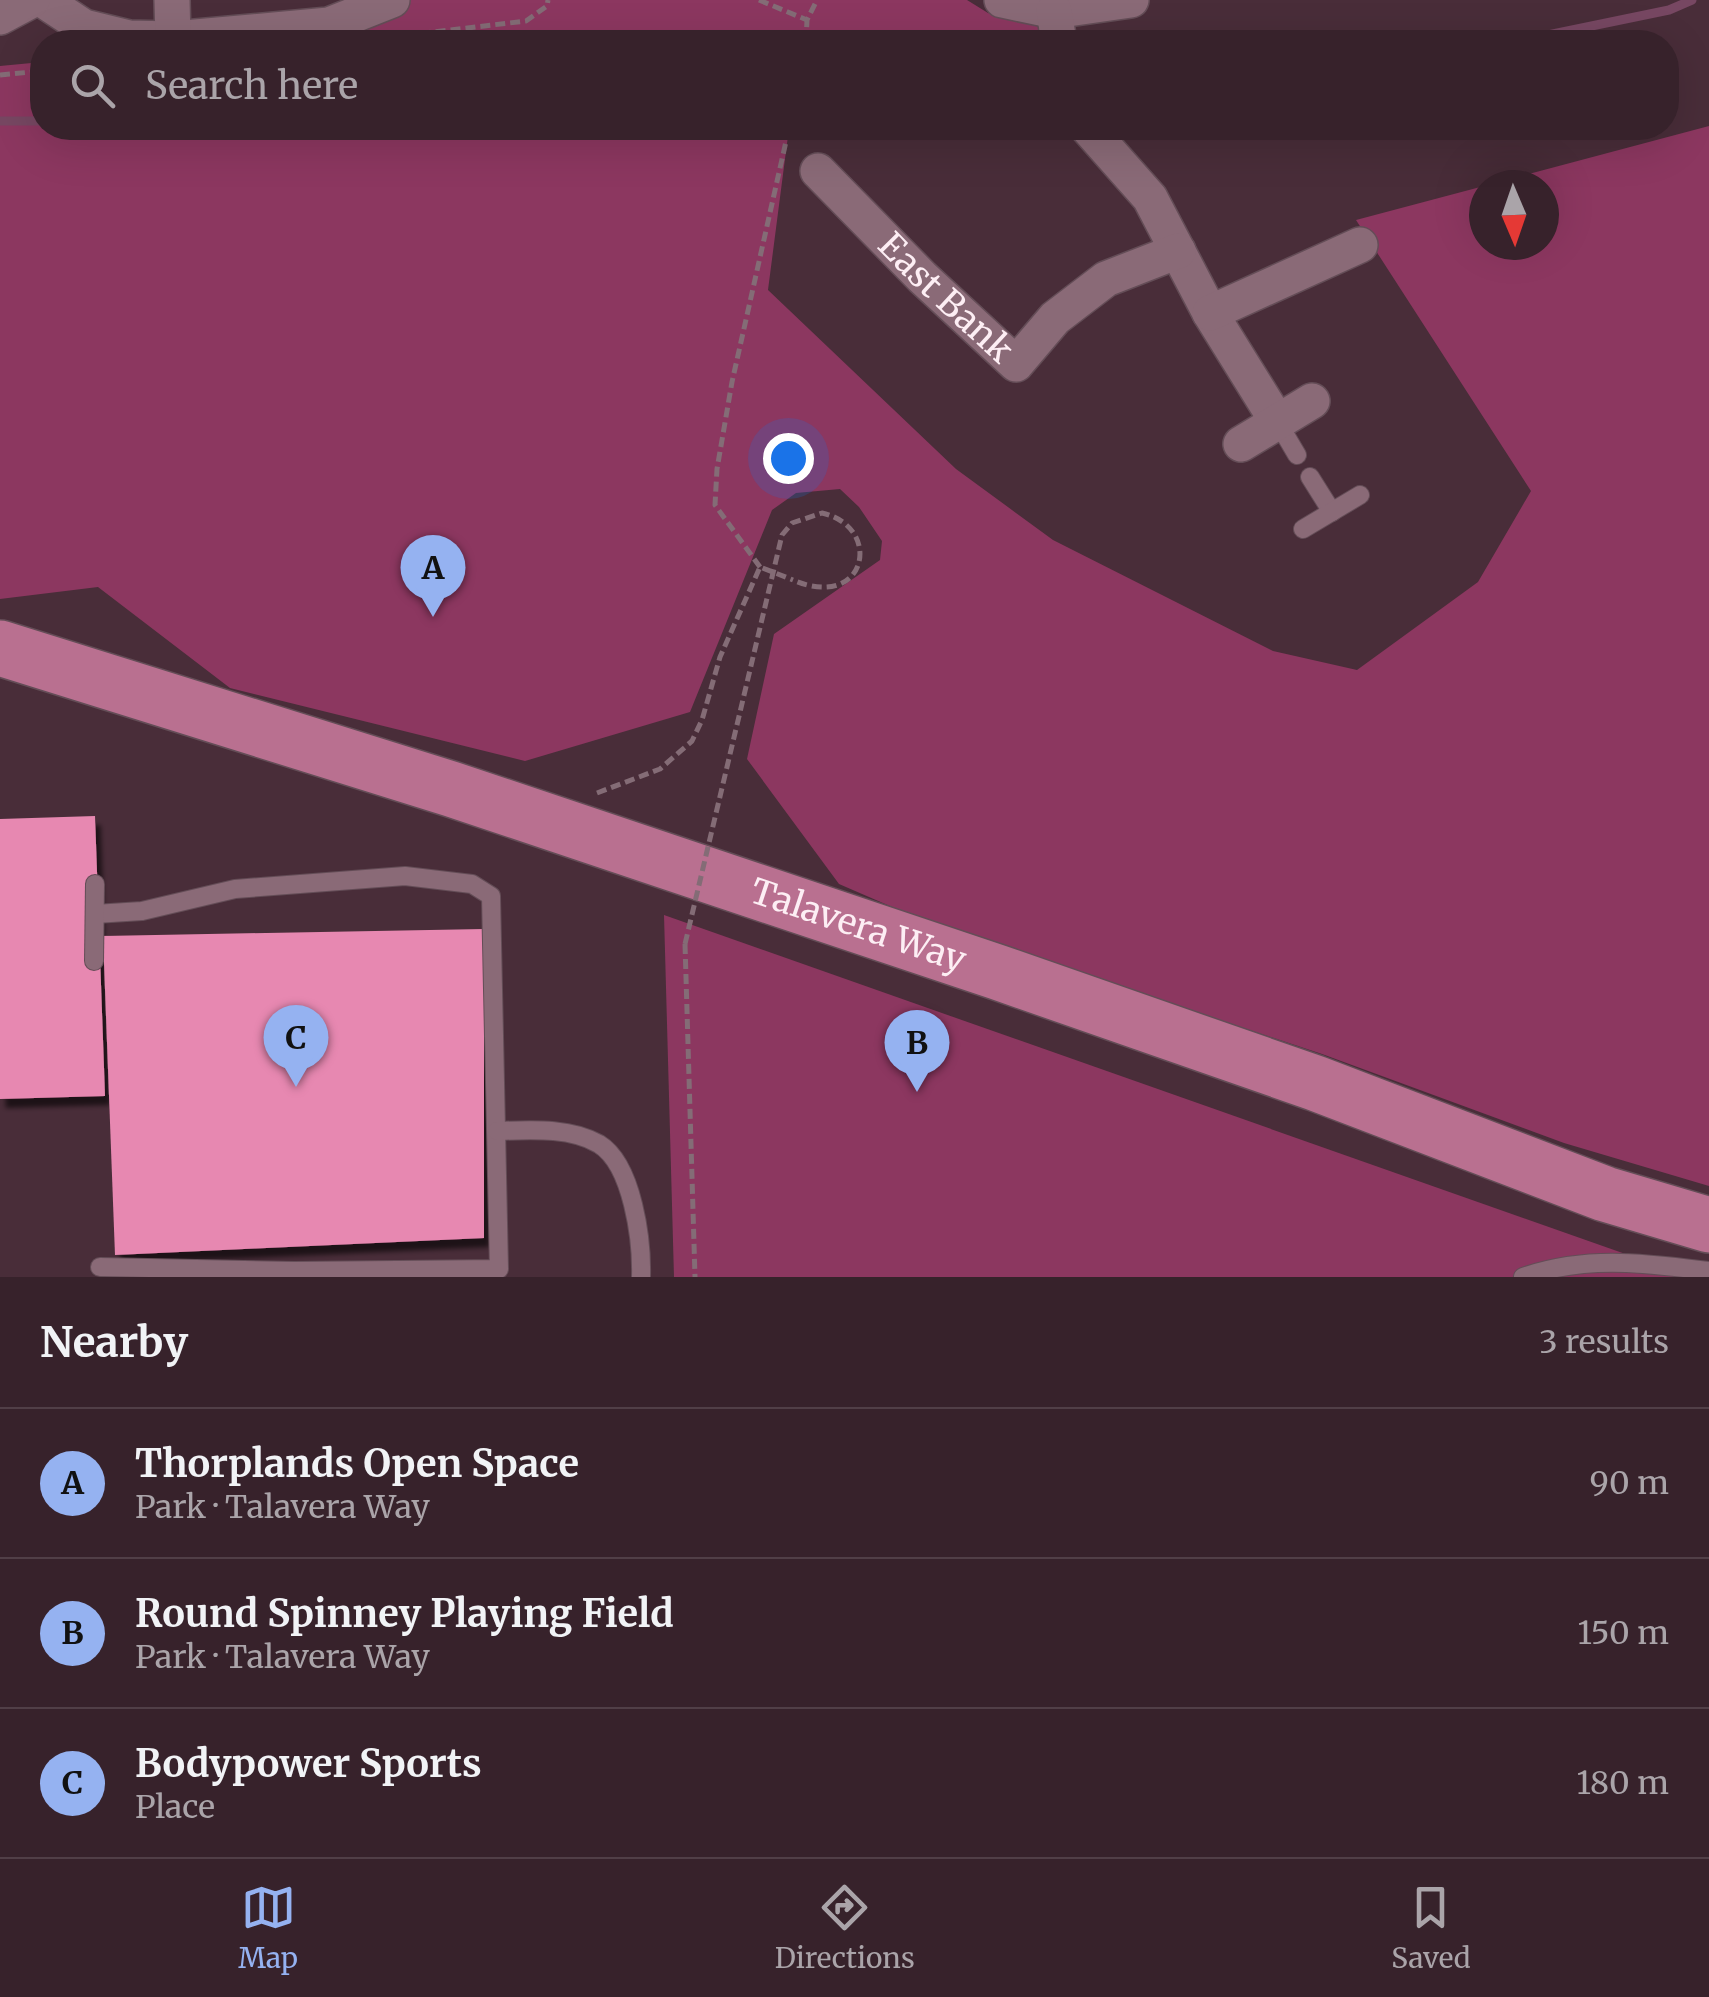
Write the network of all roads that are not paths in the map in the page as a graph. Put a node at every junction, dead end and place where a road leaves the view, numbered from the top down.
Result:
1 (32, 0) edge
2 (42, 0) edge
3 (172, 0) edge
4 (1002, 0) edge
5 (1131, 0) edge
6 (373, 12) edge
7 (0, 17) edge
8 (1057, 27) edge
9 (96, 30) edge
10 (173, 30) edge
11 (274, 30) edge
12 (1099, 140) edge
13 (818, 171) dead end
14 (1360, 245) dead end
15 (1178, 250) junction
16 (1210, 313) junction
17 (1312, 402) dead end
18 (1277, 421) junction
19 (1241, 444) dead end
20 (1297, 455) dead end
21 (1310, 477) dead end
22 (1360, 495) dead end
23 (1332, 512) junction
24 (1303, 529) dead end
25 (0, 648) edge
26 (95, 884) dead end
27 (95, 914) junction
28 (94, 961) dead end
29 (498, 1131) junction
30 (1709, 1225) edge
31 (100, 1267) dead end
32 (1709, 1271) edge
33 (144, 1272) edge
34 (640, 1277) edge
35 (1523, 1277) edge

1 - 7 street
2 - 9 street
3 - 10 street
4 - 8 street
5 - 8 street
6 - 11 street
12 - 15 street
13 - 15 street, East Bank
14 - 16 street
15 - 16 street
16 - 18 street
17 - 18 street
18 - 19 street
18 - 20 lane
21 - 23 lane
22 - 23 lane
23 - 24 lane
25 - 30 main road, Talavera Way
26 - 27 lane
27 - 28 lane
27 - 29 lane
29 - 33 lane
29 - 34 lane
31 - 33 lane
32 - 35 lane

